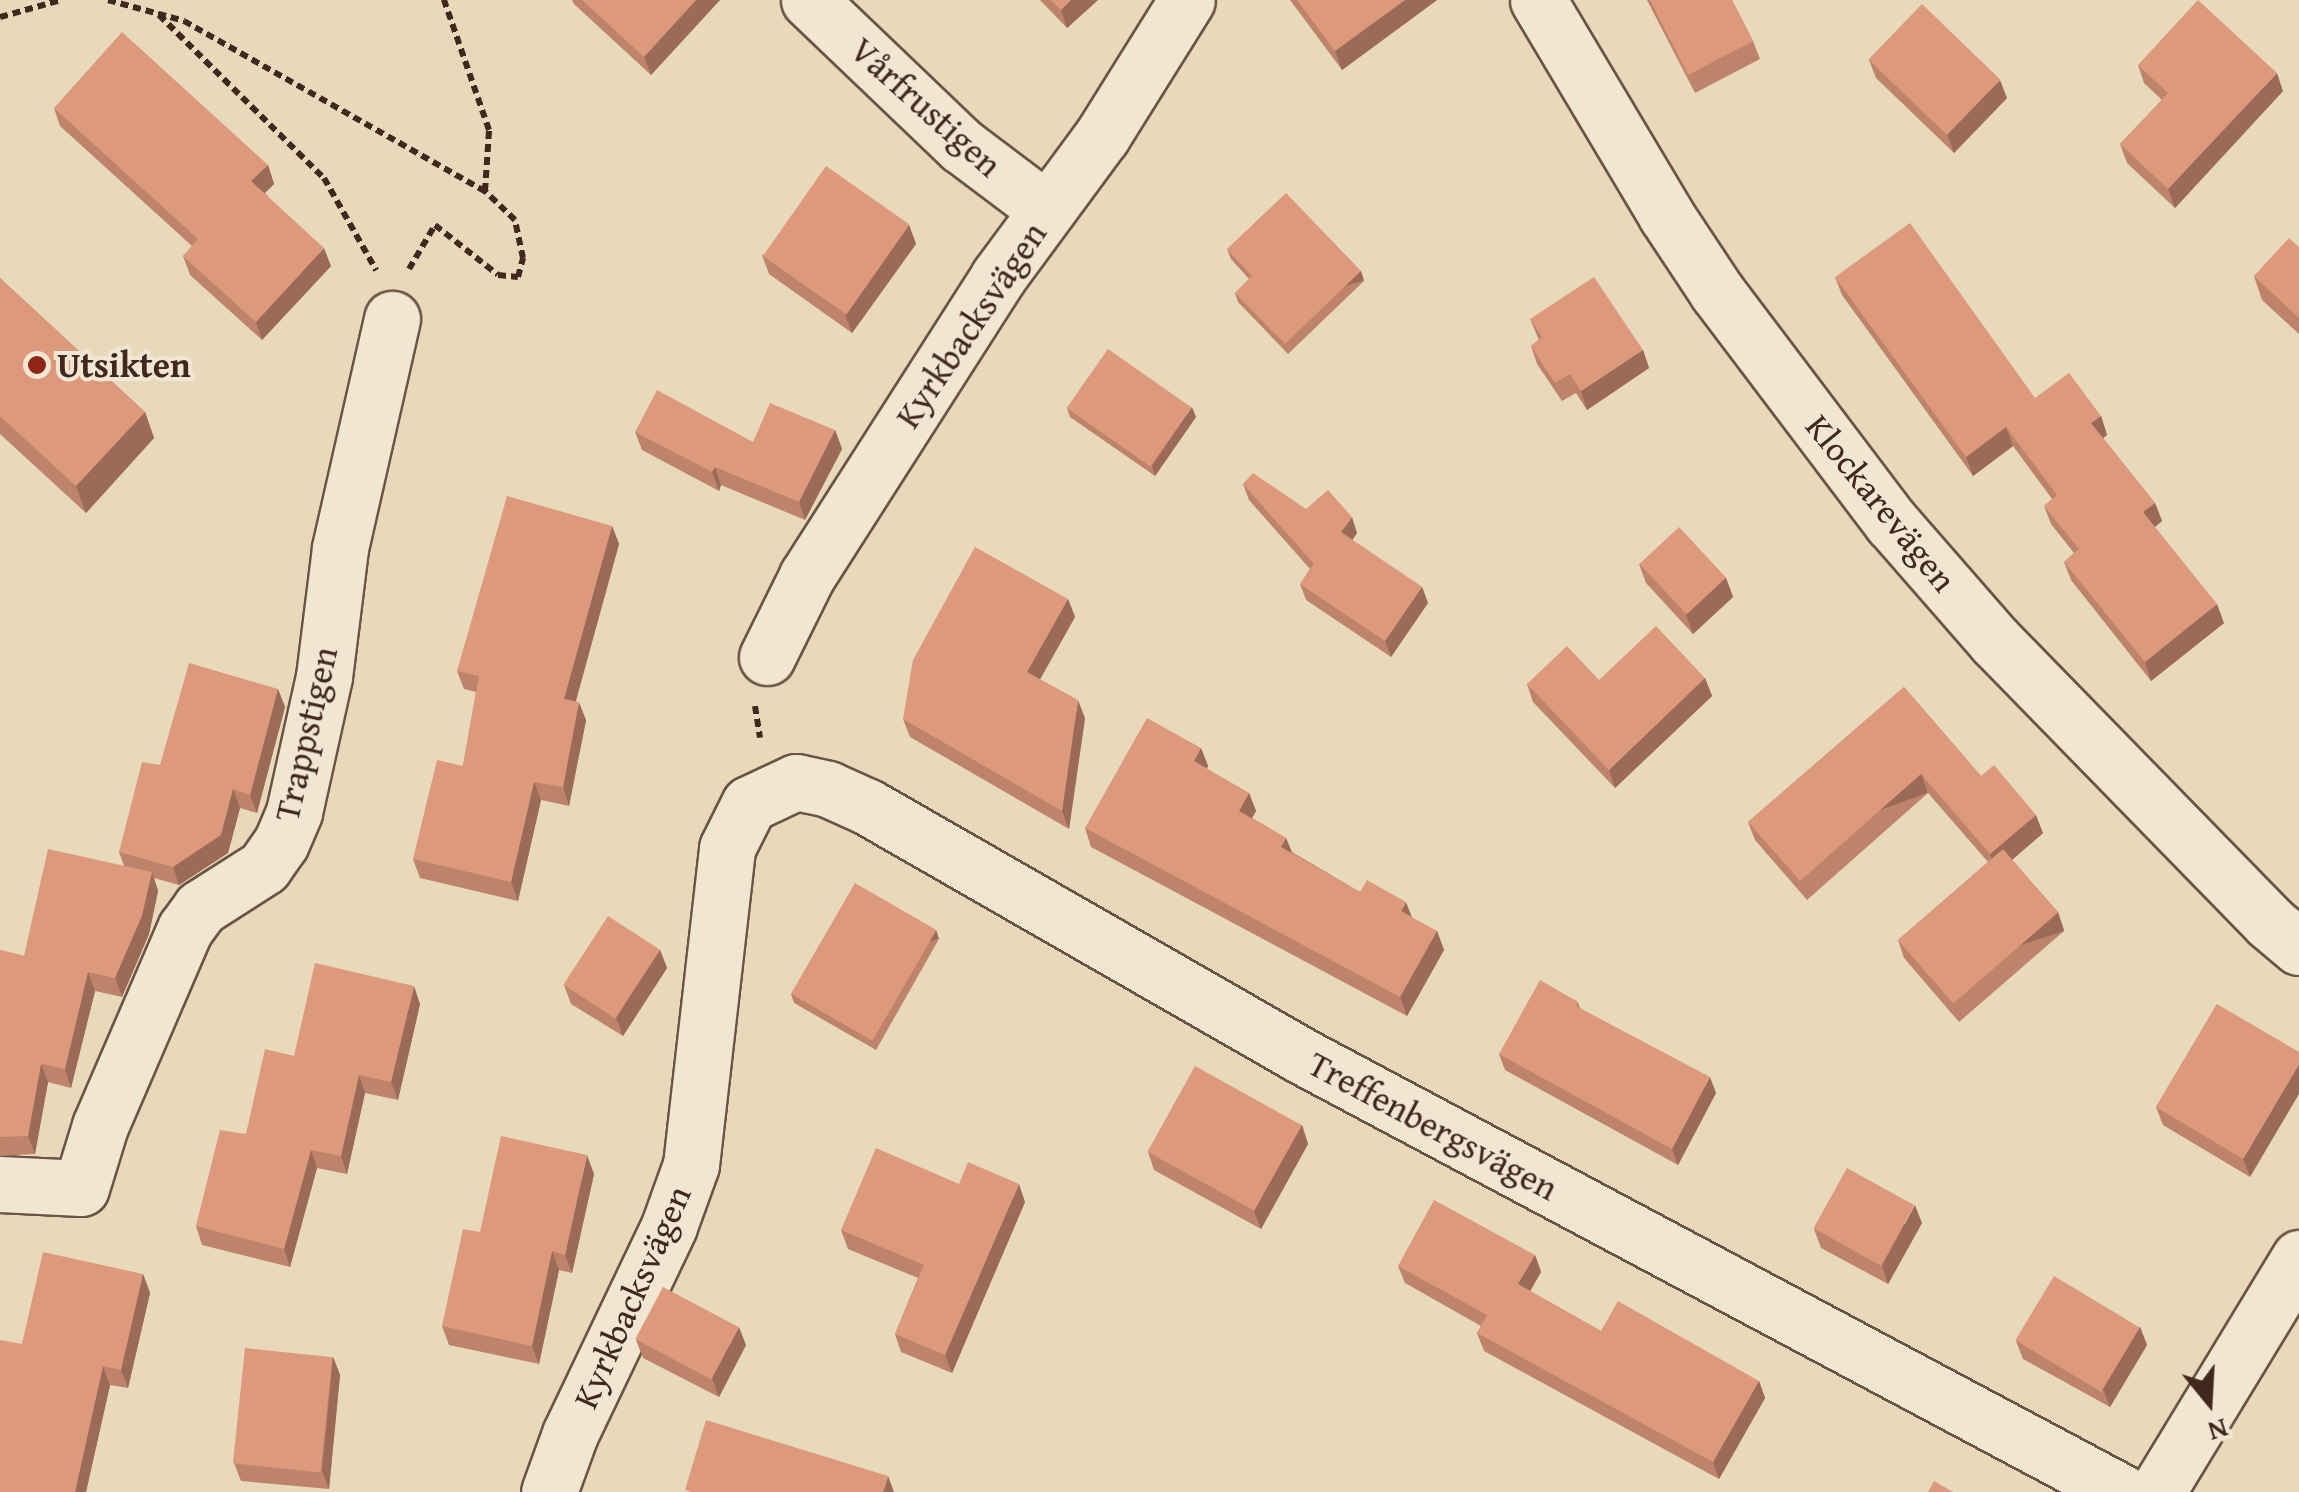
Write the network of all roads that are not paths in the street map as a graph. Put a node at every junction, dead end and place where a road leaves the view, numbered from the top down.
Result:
1 (809, 0) edge
2 (1187, 0) edge
3 (1538, 0) edge
4 (1047, 210) junction
5 (392, 319) road end
6 (766, 657) road end
7 (759, 798) joint
8 (2299, 947) edge
9 (0, 1184) edge
10 (2299, 1258) edge
11 (550, 1492) edge
12 (2121, 1492) edge
13 (2158, 1492) edge

1 - 4 street, Vårfrustigen
2 - 4 street, Kyrkbacksvägen
3 - 8 street, Klockarevägen
4 - 6 street, Kyrkbacksvägen
5 - 9 street, Trappstigen
7 - 11 street, Kyrkbacksvägen
7 - 12 street, Treffenbergsvägen
10 - 13 street

